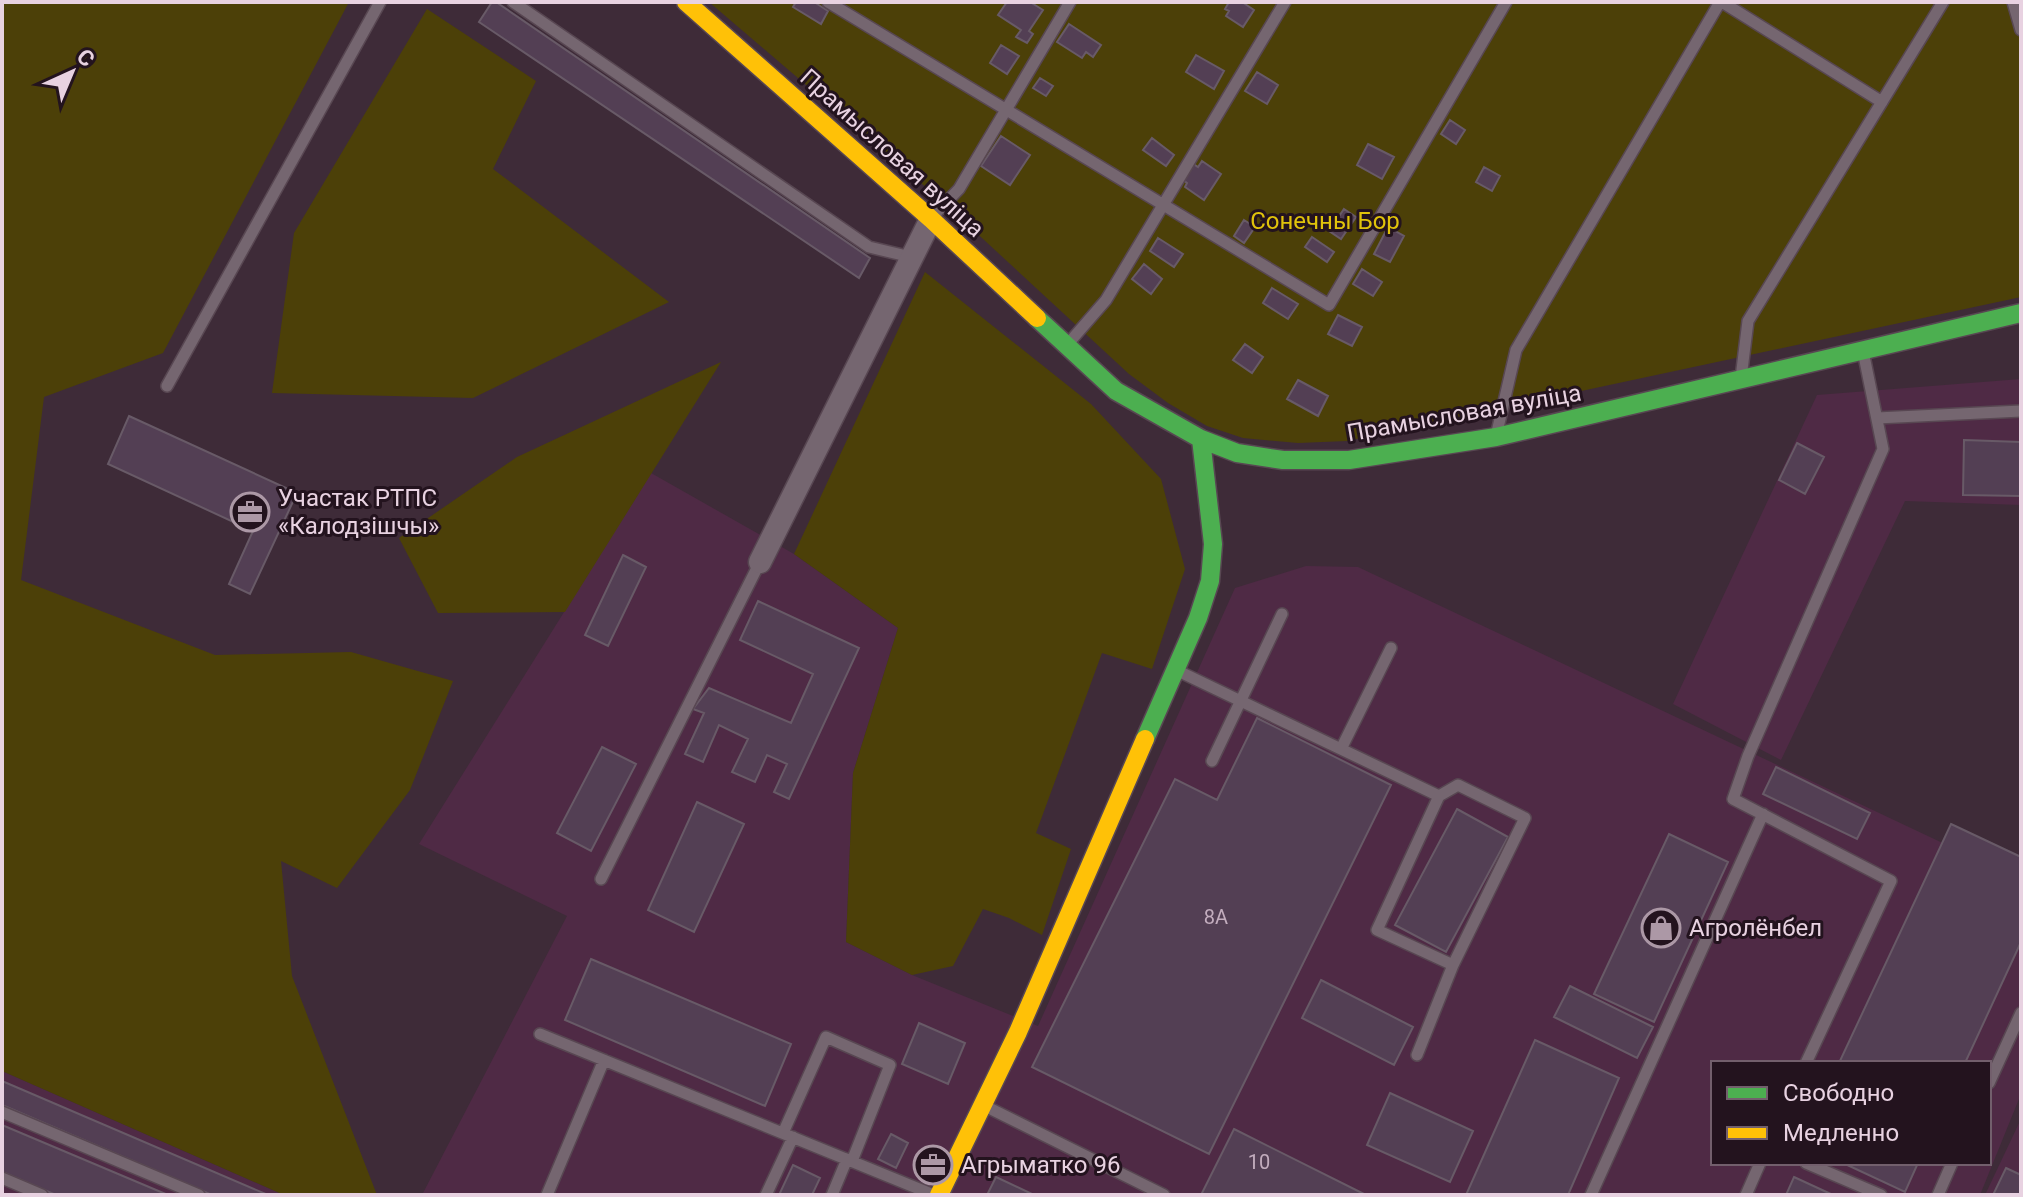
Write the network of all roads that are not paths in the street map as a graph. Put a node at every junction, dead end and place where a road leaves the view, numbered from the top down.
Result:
1 (380, 2) edge
2 (513, 2) edge
3 (686, 2) edge
4 (828, 2) edge
5 (1070, 2) edge
6 (1285, 2) edge
7 (1506, 2) edge
8 (1721, 2) edge
9 (1943, 2) edge
10 (2013, 2) edge
11 (841, 6) edge
12 (2021, 30) edge
13 (1882, 102) junction
14 (1006, 111) junction
15 (1163, 205) junction
16 (931, 219) junction
17 (911, 257) junction
18 (2021, 313) edge
19 (1067, 346) junction
20 (1863, 351) junction
21 (1741, 381) junction
22 (167, 386) dead end
23 (2021, 411) edge
24 (1877, 418) junction
25 (1496, 437) junction
26 (1201, 439) junction
27 (760, 562) joint
28 (1282, 614) dead end
29 (1391, 648) dead end
30 (1176, 670) junction
31 (1240, 701) junction
32 (1341, 749) junction
33 (1212, 761) dead end
34 (1439, 796) junction
35 (1763, 814) junction
36 (601, 879) dead end
37 (1453, 965) junction
38 (2021, 1013) edge
39 (540, 1034) dead end
40 (1417, 1055) dead end
41 (604, 1060) junction
42 (1807, 1061) edge
43 (1991, 1079) edge
44 (982, 1104) junction
45 (2, 1112) edge
46 (788, 1135) junction
47 (850, 1160) junction
48 (1759, 1165) edge
49 (1811, 1165) edge
50 (1951, 1165) edge
51 (2, 1178) edge
52 (42, 1195) edge
53 (199, 1195) edge
54 (547, 1195) edge
55 (766, 1195) edge
56 (832, 1195) edge
57 (936, 1195) edge
58 (1164, 1195) edge
59 (1591, 1195) edge
60 (1746, 1195) edge
61 (1881, 1195) edge
62 (1938, 1195) edge

1 - 22 lane
2 - 17 lane
3 - 16 street, Прамысловая вуліца
4 - 11 lane
5 - 14 lane
6 - 15 lane
7 - 15 lane
8 - 13 lane
8 - 25 lane
9 - 13 lane
10 - 12 lane
11 - 14 lane
13 - 21 lane
14 - 15 lane
14 - 16 lane
15 - 19 lane
16 - 17 street
16 - 19 street, Прамысловая вуліца
17 - 27 street
18 - 20 street, Прамысловая вуліца
19 - 26 street, Прамысловая вуліца
20 - 21 street, Прамысловая вуліца
20 - 24 lane
21 - 25 street, Прамысловая вуліца
23 - 24 lane
24 - 35 lane
25 - 26 street, Прамысловая вуліца
26 - 30 street
27 - 36 lane
28 - 31 lane
29 - 32 lane
30 - 31 lane
30 - 44 street
31 - 32 lane
31 - 33 lane
32 - 34 lane
34 - 37 lane
34 - 37 lane
35 - 42 lane
35 - 59 lane
37 - 40 lane
38 - 43 lane
39 - 41 lane
41 - 46 lane
41 - 54 lane
44 - 57 street
44 - 58 lane
45 - 53 lane
46 - 47 lane
46 - 47 lane
46 - 55 lane
47 - 56 lane
47 - 57 lane
48 - 60 lane
49 - 61 lane
50 - 62 lane
51 - 52 lane

